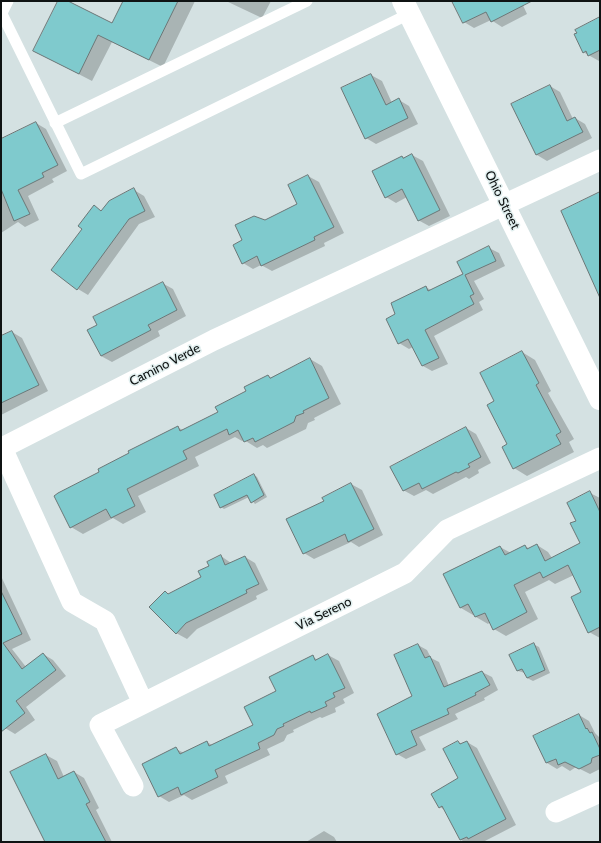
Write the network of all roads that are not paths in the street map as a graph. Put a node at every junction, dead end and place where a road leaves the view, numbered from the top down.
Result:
1 (8, 1) edge
2 (307, 1) edge
3 (406, 8) edge
4 (1, 12) edge
5 (55, 123) junction
6 (600, 160) edge
7 (504, 204) junction
8 (600, 399) edge
9 (600, 458) edge
10 (143, 703) junction
11 (133, 786) dead end
12 (600, 792) edge
13 (556, 812) dead end

1 - 4 lane
2 - 5 lane
3 - 5 lane
3 - 7 street, Ohio Street
4 - 5 lane
6 - 7 street, Camino Verde
7 - 8 street, Ohio Street
7 - 10 street, Camino Verde
9 - 10 street, Via Sereno
10 - 11 street, Via Sereno
12 - 13 street

